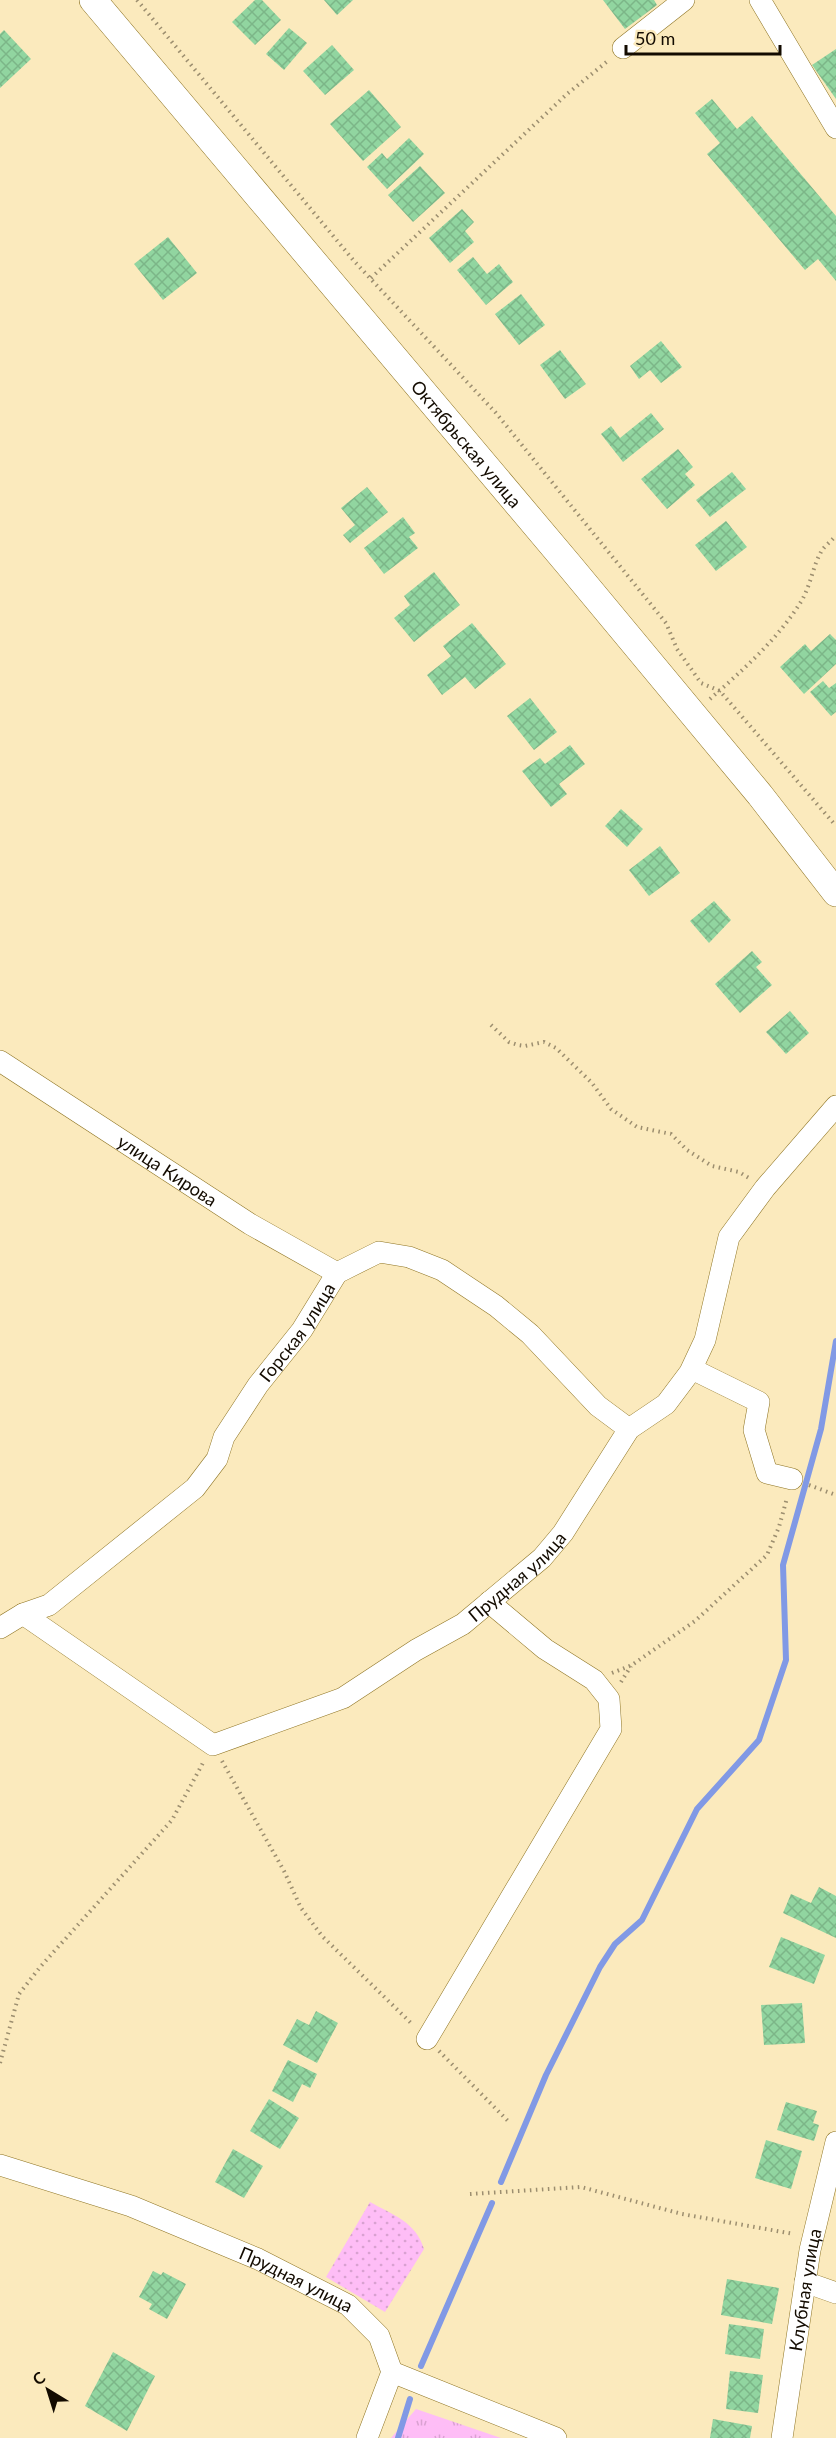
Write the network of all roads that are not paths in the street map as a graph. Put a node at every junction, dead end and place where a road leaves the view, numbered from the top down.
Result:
1 (93, 0) edge
2 (684, 0) edge
3 (760, 0) edge
4 (623, 48) road end
5 (836, 128) edge
6 (836, 893) edge
7 (0, 1061) edge
8 (836, 1106) edge
9 (338, 1273) junction
10 (692, 1369) junction
11 (628, 1430) junction
12 (792, 1479) road end
13 (489, 1602) junction
14 (23, 1614) junction
15 (0, 1628) edge
16 (427, 2038) road end
17 (836, 2142) edge
18 (0, 2165) edge
19 (805, 2282) junction
20 (836, 2293) edge
21 (392, 2373) junction
22 (367, 2438) edge
23 (556, 2438) edge
24 (782, 2438) edge

1 - 6 main road, Октябрьская улица
2 - 4 street
3 - 5 street
7 - 9 street, улица Кирова
8 - 10 street, Прудная улица
9 - 11 street, Горская улица
9 - 14 street, Горская улица
10 - 11 street, Прудная улица
10 - 12 street
11 - 13 street, Прудная улица
13 - 14 street, Прудная улица
13 - 16 street
14 - 15 street, Горская улица
17 - 19 street, Клубная улица
18 - 21 street, Прудная улица
19 - 20 street
19 - 24 street, Клубная улица
21 - 22 street
21 - 23 street

